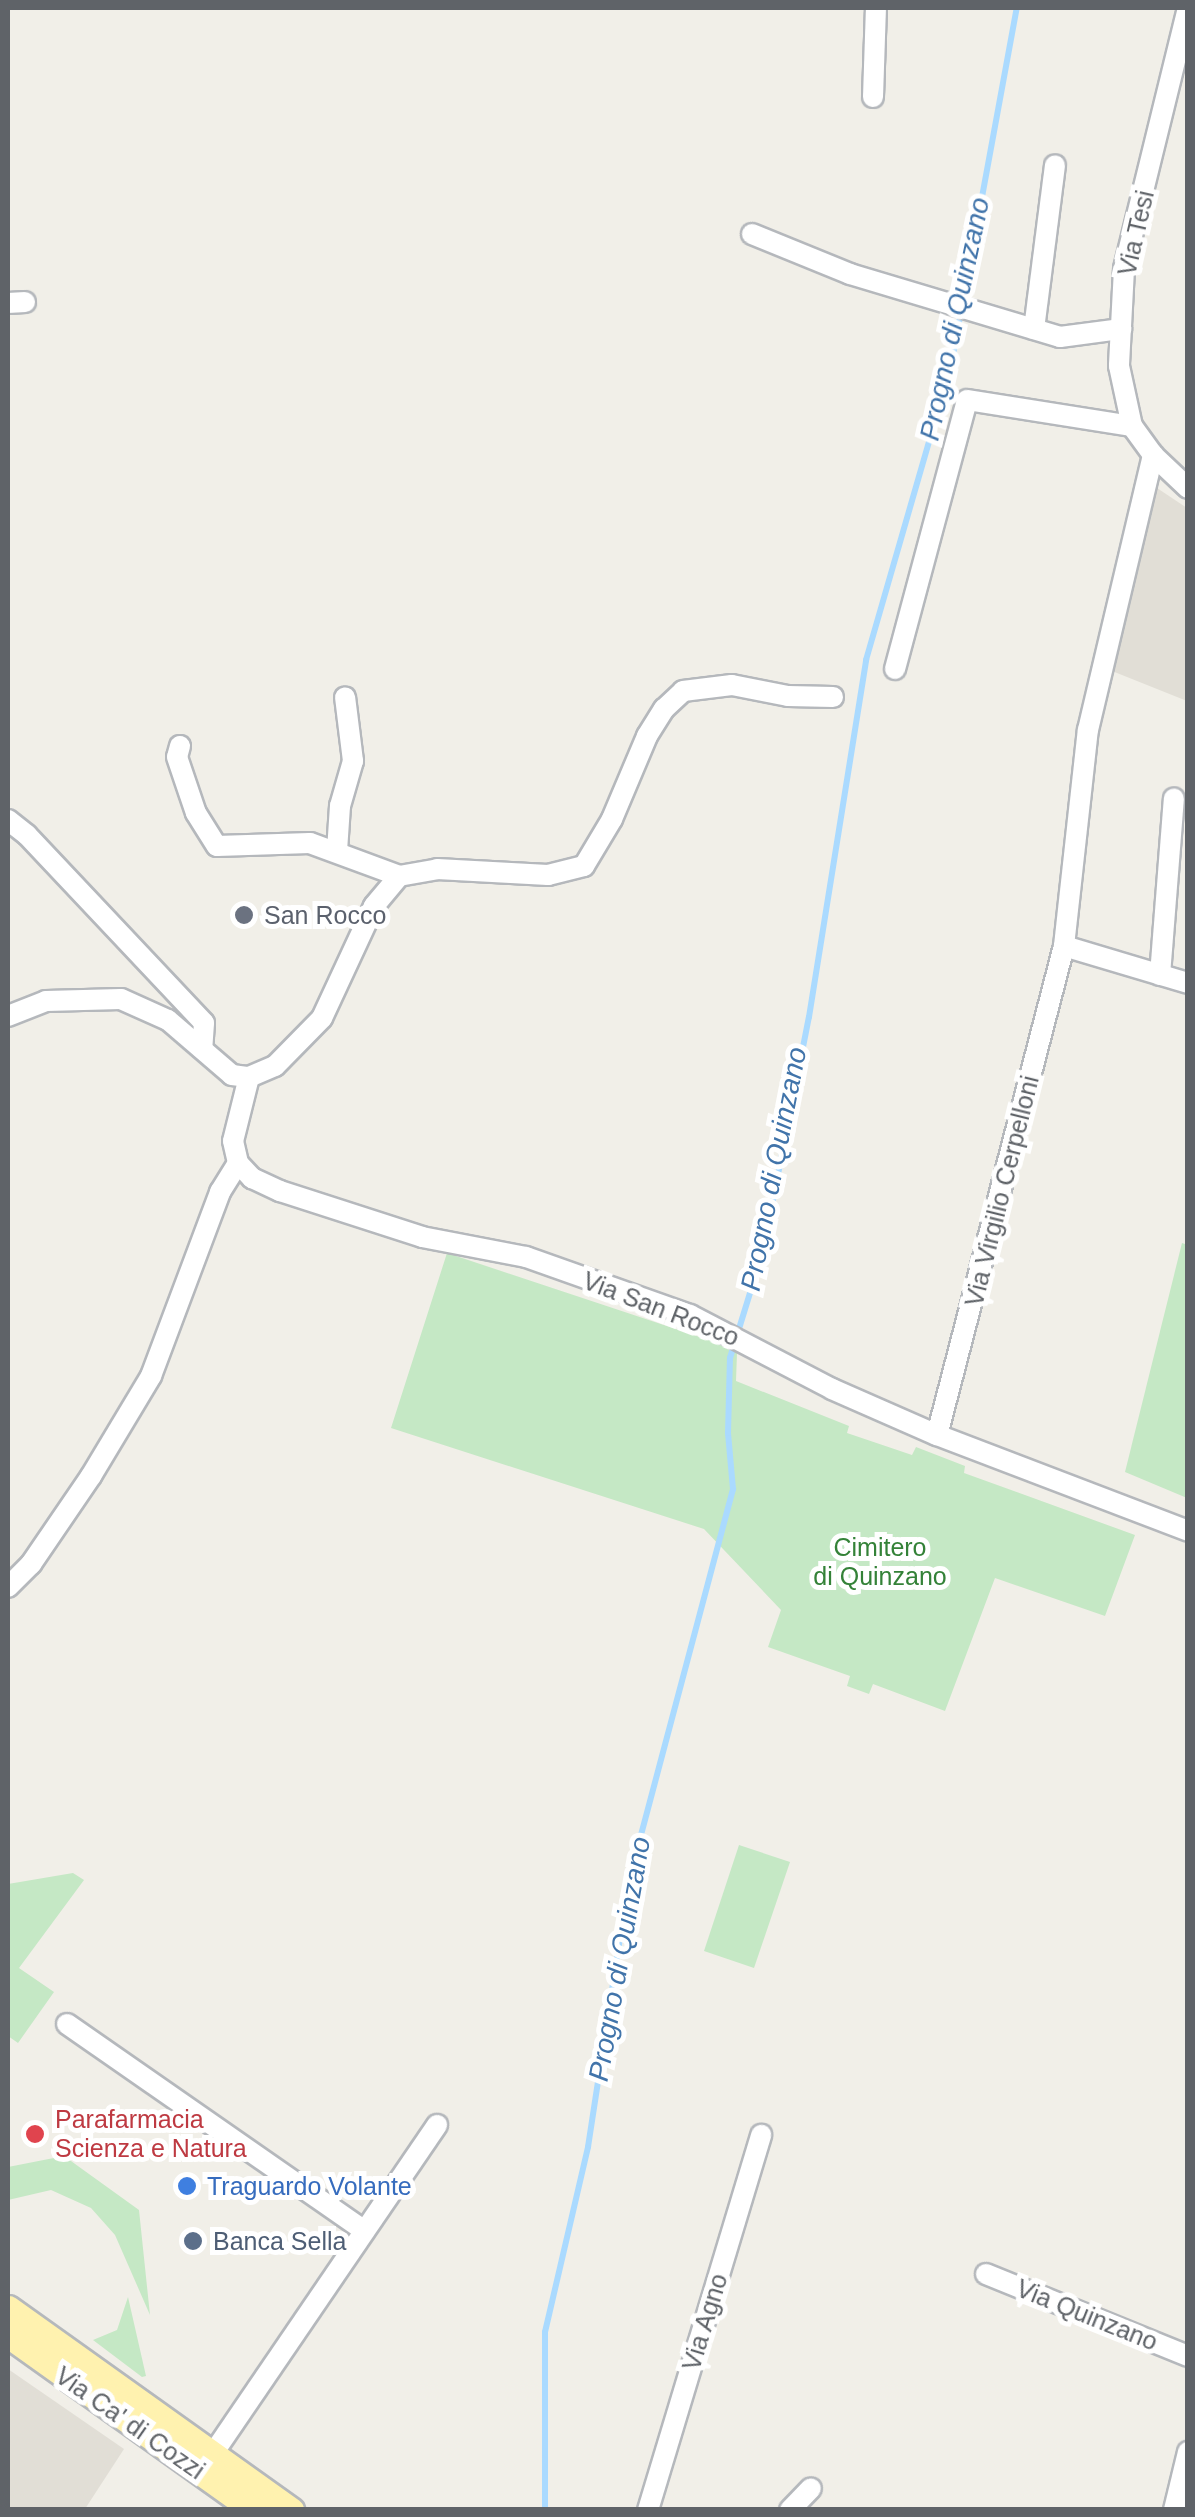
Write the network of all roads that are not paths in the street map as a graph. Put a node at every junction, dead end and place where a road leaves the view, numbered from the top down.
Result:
1 (876, 8) edge
2 (1188, 8) edge
3 (873, 97) dead end
4 (1055, 166) dead end
5 (752, 234) dead end
6 (1034, 329) junction
7 (1121, 329) junction
8 (1132, 426) junction
9 (1153, 456) junction
10 (1188, 488) edge
11 (895, 669) dead end
12 (345, 696) dead end
13 (832, 697) dead end
14 (180, 746) dead end
15 (1174, 799) dead end
16 (8, 820) edge
17 (337, 852) junction
18 (399, 876) junction
19 (1064, 946) junction
20 (1160, 975) junction
21 (1188, 984) edge
22 (8, 1016) edge
23 (202, 1049) junction
24 (248, 1076) junction
25 (238, 1163) junction
26 (936, 1435) junction
27 (1188, 1531) edge
28 (8, 1587) edge
29 (67, 2024) dead end
30 (436, 2125) dead end
31 (761, 2135) dead end
32 (362, 2229) junction
33 (986, 2274) dead end
34 (8, 2308) edge
35 (8, 2336) edge
36 (1188, 2356) edge
37 (214, 2452) junction
38 (1188, 2452) edge
39 (811, 2488) dead end
40 (253, 2510) edge
41 (291, 2510) edge
42 (648, 2510) edge
43 (790, 2510) edge
44 (1174, 2510) edge

1 - 3 street
2 - 7 street, Via Tesi
4 - 6 street
5 - 6 street
6 - 7 street
7 - 8 street, Via Tesi
8 - 9 street, Via Tesi
8 - 11 street
9 - 10 street, Via Tesi
9 - 19 street, Via Virgilio Cerpelloni
12 - 17 street
13 - 18 street
14 - 17 street
15 - 20 street
16 - 23 street
17 - 18 street
18 - 24 street
19 - 20 street
19 - 26 street, Via Virgilio Cerpelloni
20 - 21 street
22 - 23 street
23 - 24 street
24 - 25 street
25 - 26 street, Via San Rocco
25 - 28 street
26 - 27 street, Via San Rocco
29 - 32 street
30 - 32 street, Via Ca' di Cozzi
31 - 42 street, Via Agno
32 - 37 street, Via Ca' di Cozzi
33 - 36 street, Via Quinzano
34 - 37 main road, Via Ca' di Cozzi
35 - 40 main road, Via Ca' di Cozzi
37 - 41 main road, Via Ca' di Cozzi
38 - 44 street
39 - 43 street

